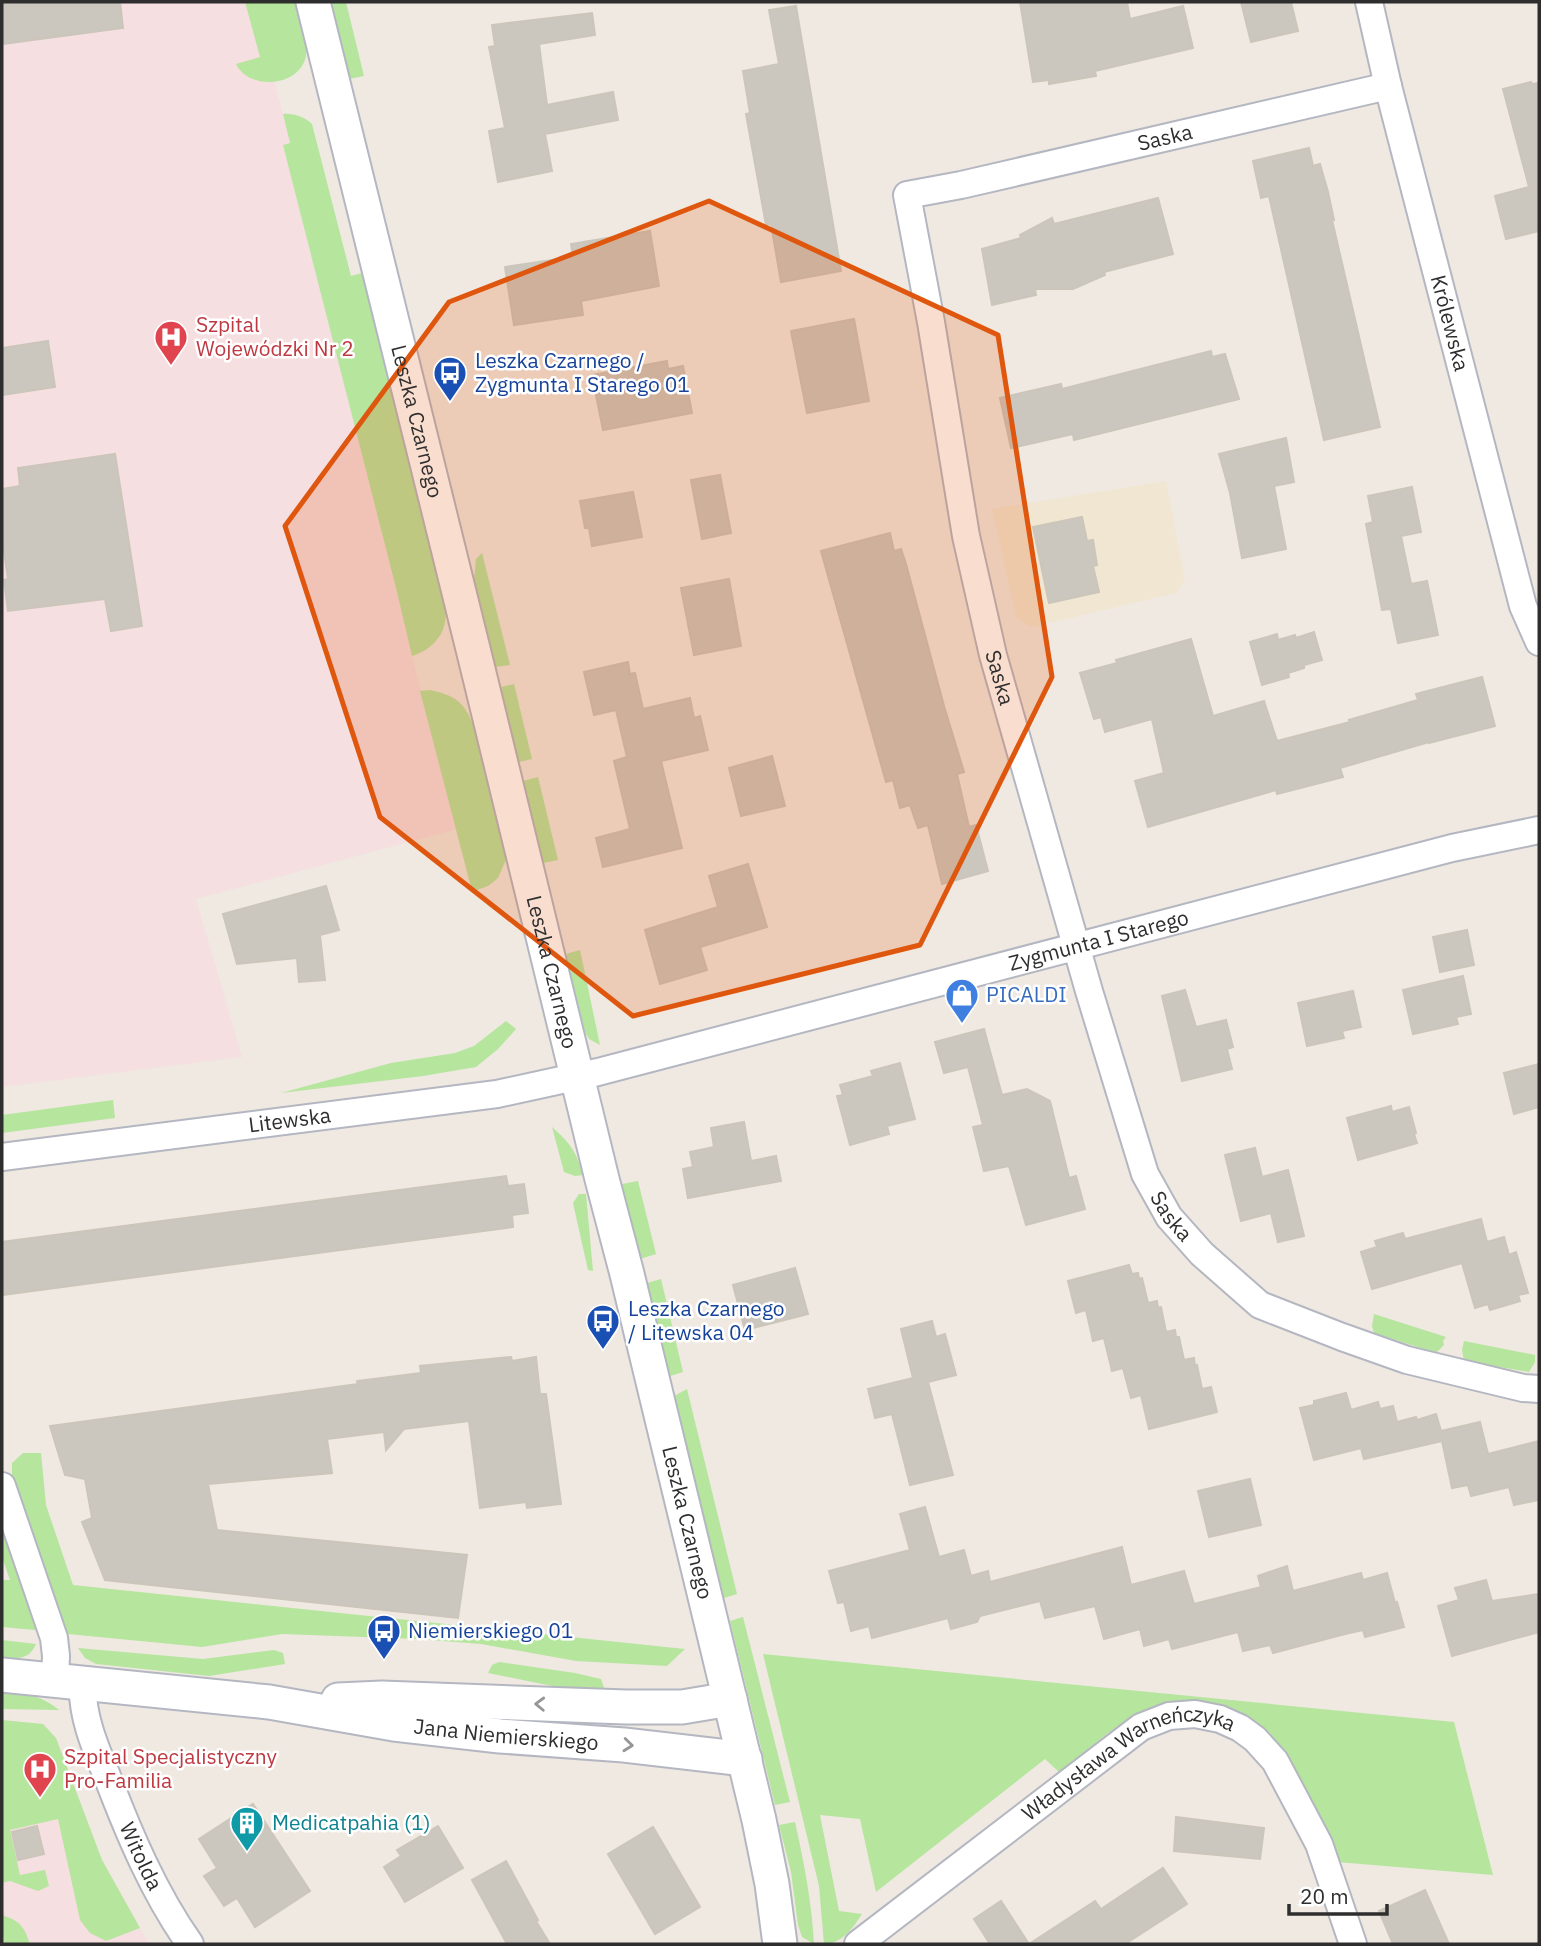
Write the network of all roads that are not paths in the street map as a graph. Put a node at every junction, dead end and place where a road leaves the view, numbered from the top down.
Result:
1 (313, 2) edge
2 (1369, 2) edge
3 (1388, 86) junction
4 (1539, 642) edge
5 (1539, 830) edge
6 (1076, 947) junction
7 (578, 1076) junction
8 (2, 1157) edge
9 (1539, 1389) edge
10 (2, 1486) edge
11 (2, 1675) edge
12 (69, 1682) junction
13 (730, 1699) junction
14 (269, 1702) junction
15 (744, 1759) junction
16 (190, 1944) edge
17 (780, 1944) edge
18 (858, 1944) edge
19 (1353, 1944) edge

1 - 7 street, Leszka Czarnego
2 - 3 street, Królewska
3 - 4 street, Królewska
3 - 6 street, Saska
5 - 6 street, Zygmunta I Starego
6 - 7 street, Zygmunta I Starego
6 - 9 street, Saska
7 - 8 street, Litewska
7 - 13 street, Leszka Czarnego
10 - 12 street, Witolda
11 - 12 street, Jana Niemierskiego
12 - 14 street, Jana Niemierskiego
12 - 16 street, Witolda
13 -> 14 street, Jana Niemierskiego
13 - 15 street, Leszka Czarnego
14 -> 15 street, Jana Niemierskiego
15 - 17 street, Leszka Czarnego
18 - 19 street, Władysława Warneńczyka

